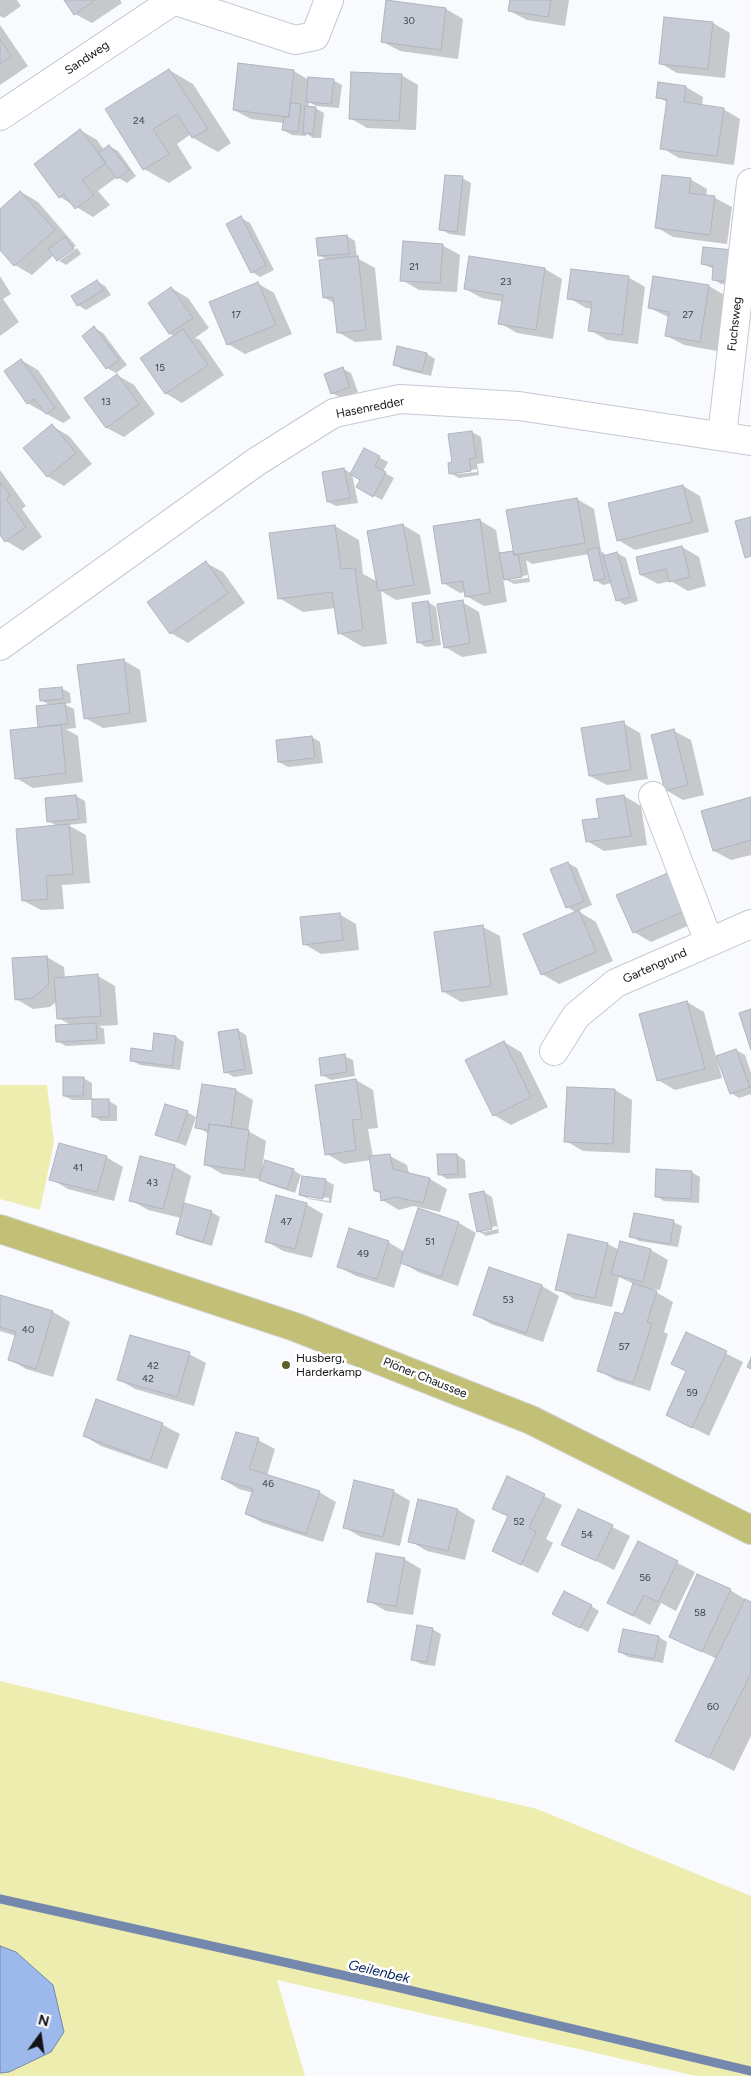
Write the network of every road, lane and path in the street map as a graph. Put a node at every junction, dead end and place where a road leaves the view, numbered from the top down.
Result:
1 (174, 0) edge
2 (329, 0) edge
3 (0, 116) edge
4 (751, 183) edge
5 (722, 436) junction
6 (751, 441) edge
7 (0, 646) edge
8 (653, 796) dead end
9 (751, 924) edge
10 (709, 942) junction
11 (554, 1051) dead end
12 (0, 1229) edge
13 (751, 1530) edge

1 - 2 street, Sandweg
1 - 3 street, Sandweg
4 - 5 street, Fuchsweg
5 - 6 street, Hasenredder
5 - 7 street, Hasenredder
8 - 10 street
9 - 10 street, Gartengrund
10 - 11 street, Gartengrund
12 - 13 main road, Plöner Chaussee

